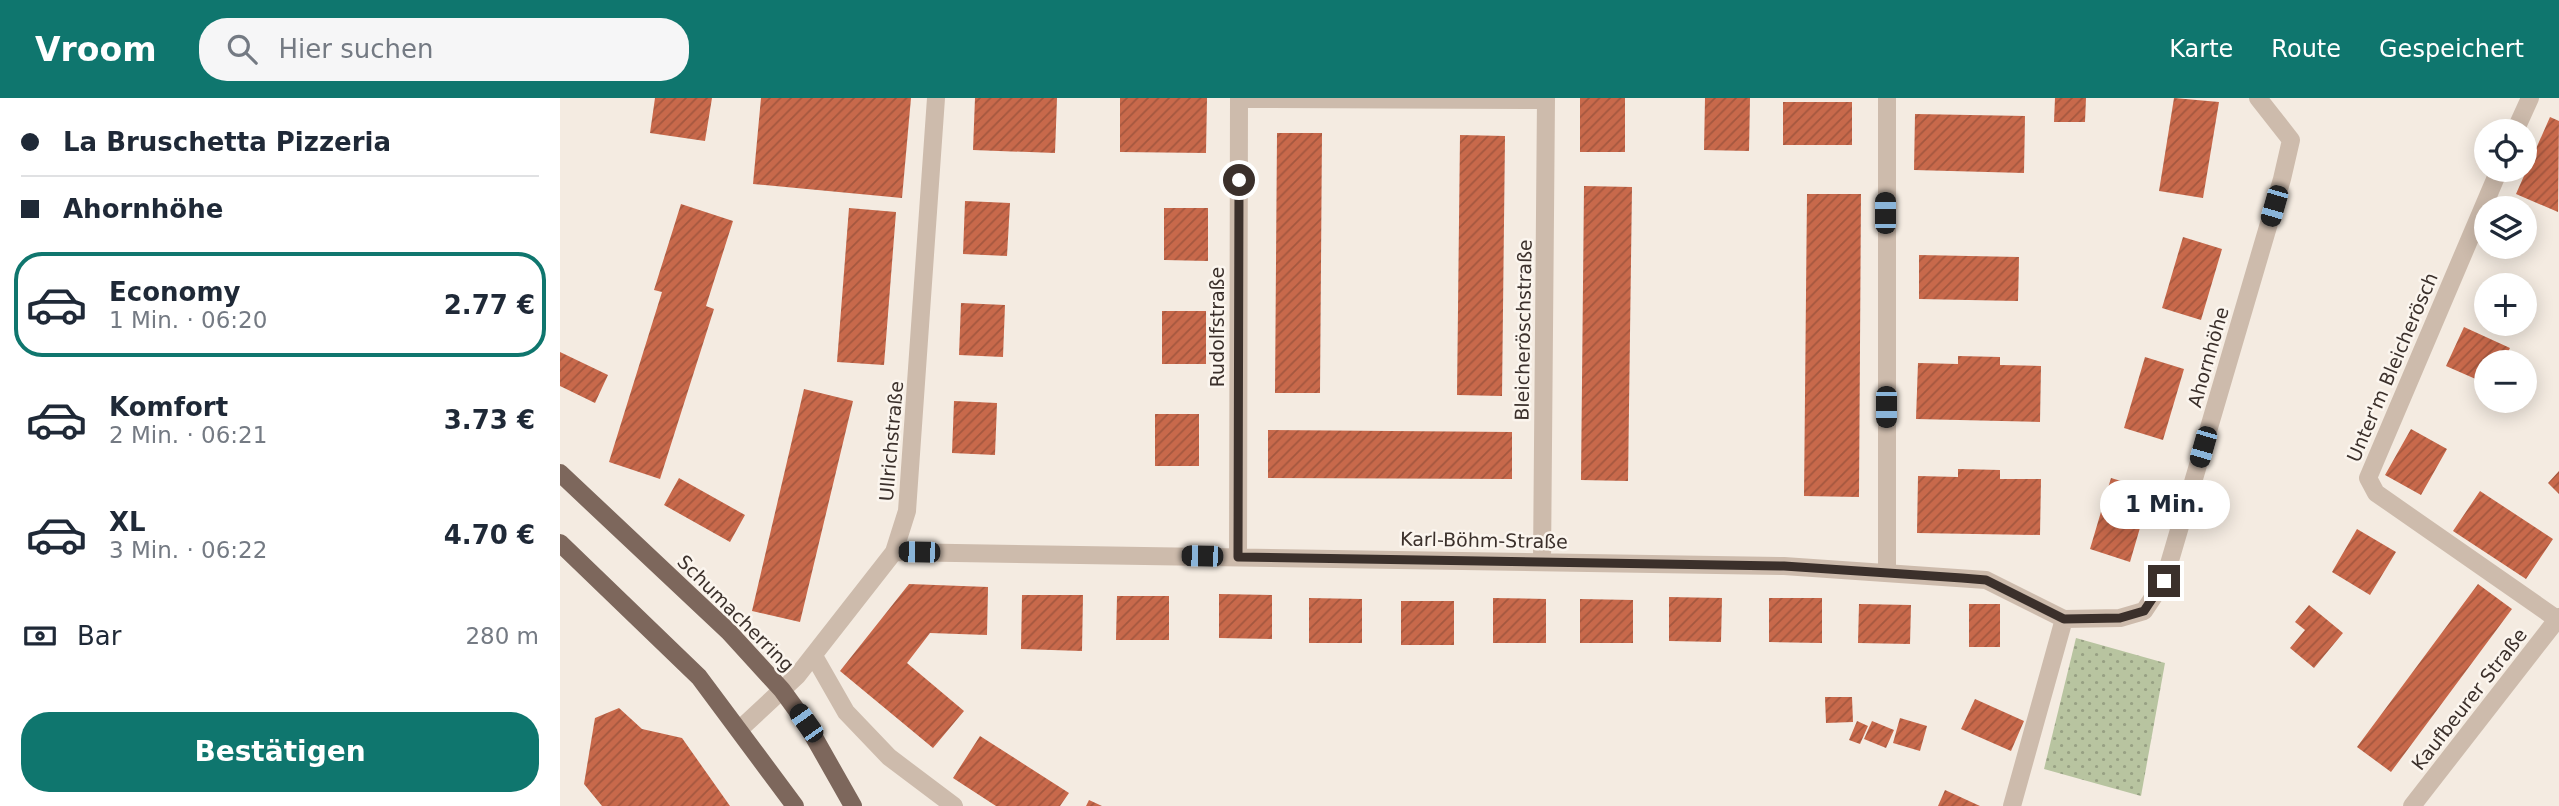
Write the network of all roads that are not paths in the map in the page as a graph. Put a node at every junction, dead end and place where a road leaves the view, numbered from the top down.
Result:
1 (936, 98) edge
2 (1887, 98) edge
3 (2258, 98) edge
4 (2530, 98) edge
5 (1239, 99) edge
6 (1546, 99) edge
7 (2520, 119) edge
8 (2494, 182) edge
9 (560, 473) edge
10 (560, 543) edge
11 (894, 552) junction
12 (1238, 557) junction
13 (1542, 562) junction
14 (1888, 573) junction
15 (2558, 618) edge
16 (2064, 619) junction
17 (814, 656) junction
18 (782, 690) junction
19 (740, 729) junction
20 (795, 806) edge
21 (853, 806) edge
22 (954, 806) edge
23 (2012, 806) edge
24 (2412, 806) edge

1 - 11 street, Ullrichstraße
2 - 14 street
3 - 16 street, Ahornhöhe
4 - 7 street
5 - 6 street
5 - 12 street, Rudolfstraße
6 - 13 street, Bleicheröschstraße
8 - 15 street, Unter'm Bleicherösch
9 - 18 main road, Schumacherring
10 - 19 main road
11 - 12 street, Karl-Böhm-Straße
11 - 17 street, Ullrichstraße
12 - 13 street, Karl-Böhm-Straße
13 - 14 street, Karl-Böhm-Straße
14 - 16 street, Karl-Böhm-Straße
15 - 24 street, Kaufbeurer Straße
16 - 23 street
17 - 18 street, Ullrichstraße
17 - 22 street
18 - 19 street, Ullrichstraße
18 - 21 main road, Schumacherring
19 - 20 main road

